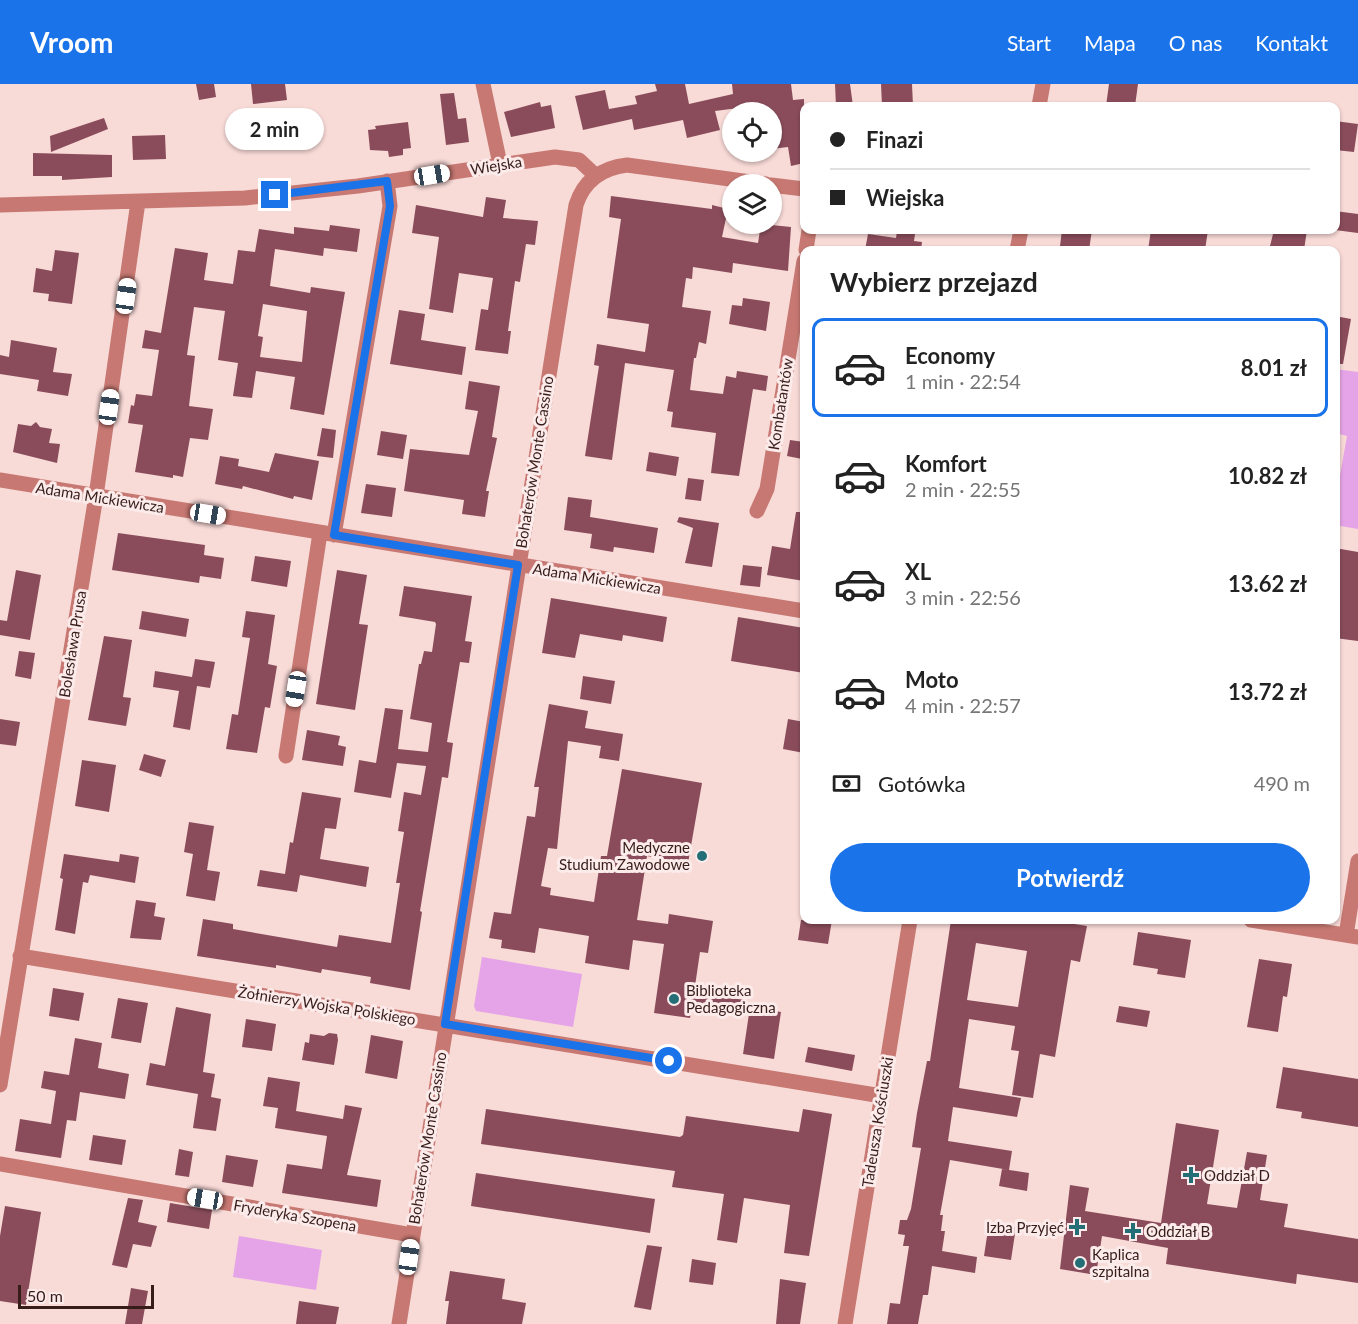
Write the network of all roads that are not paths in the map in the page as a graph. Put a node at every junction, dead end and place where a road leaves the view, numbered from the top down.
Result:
1 (483, 84) edge
2 (1042, 84) edge
3 (1040, 102) edge
4 (500, 164) junction
5 (596, 176) junction
6 (722, 178) edge
7 (387, 181) junction
8 (782, 186) edge
9 (800, 189) edge
10 (138, 202) junction
11 (0, 205) edge
12 (800, 285) edge
13 (0, 480) edge
14 (96, 496) junction
15 (757, 511) dead end
16 (327, 534) junction
17 (518, 565) junction
18 (800, 610) edge
19 (286, 756) dead end
20 (1358, 861) edge
21 (909, 924) edge
22 (1276, 924) edge
23 (1352, 936) edge
24 (20, 956) junction
25 (445, 1024) junction
26 (0, 1085) edge
27 (882, 1096) junction
28 (0, 1164) edge
29 (412, 1235) junction
30 (399, 1324) edge
31 (845, 1324) edge

1 - 4 street
2 - 3 street
4 - 5 street, Wiejska
4 - 7 street, Wiejska
5 - 6 street
5 - 17 street, Bohaterów Monte Cassino
7 - 10 street, Wiejska
7 - 16 street
8 - 9 street
10 - 11 street, Wiejska
10 - 14 street, Bolesława Prusa
12 - 15 street, Kombatantów
13 - 14 street, Adama Mickiewicza
14 - 16 street, Adama Mickiewicza
14 - 24 street, Bolesława Prusa
16 - 17 street, Adama Mickiewicza
16 - 19 street
17 - 18 street, Adama Mickiewicza
17 - 25 street, Bohaterów Monte Cassino
20 - 23 street
21 - 27 street, Tadeusza Kościuszki
22 - 23 street
24 - 25 street, Żołnierzy Wojska Polskiego
24 - 26 street, Bolesława Prusa
25 - 27 street, Żołnierzy Wojska Polskiego
25 - 29 street, Bohaterów Monte Cassino
27 - 31 street, Tadeusza Kościuszki
28 - 29 street, Fryderyka Szopena
29 - 30 street, Bohaterów Monte Cassino

